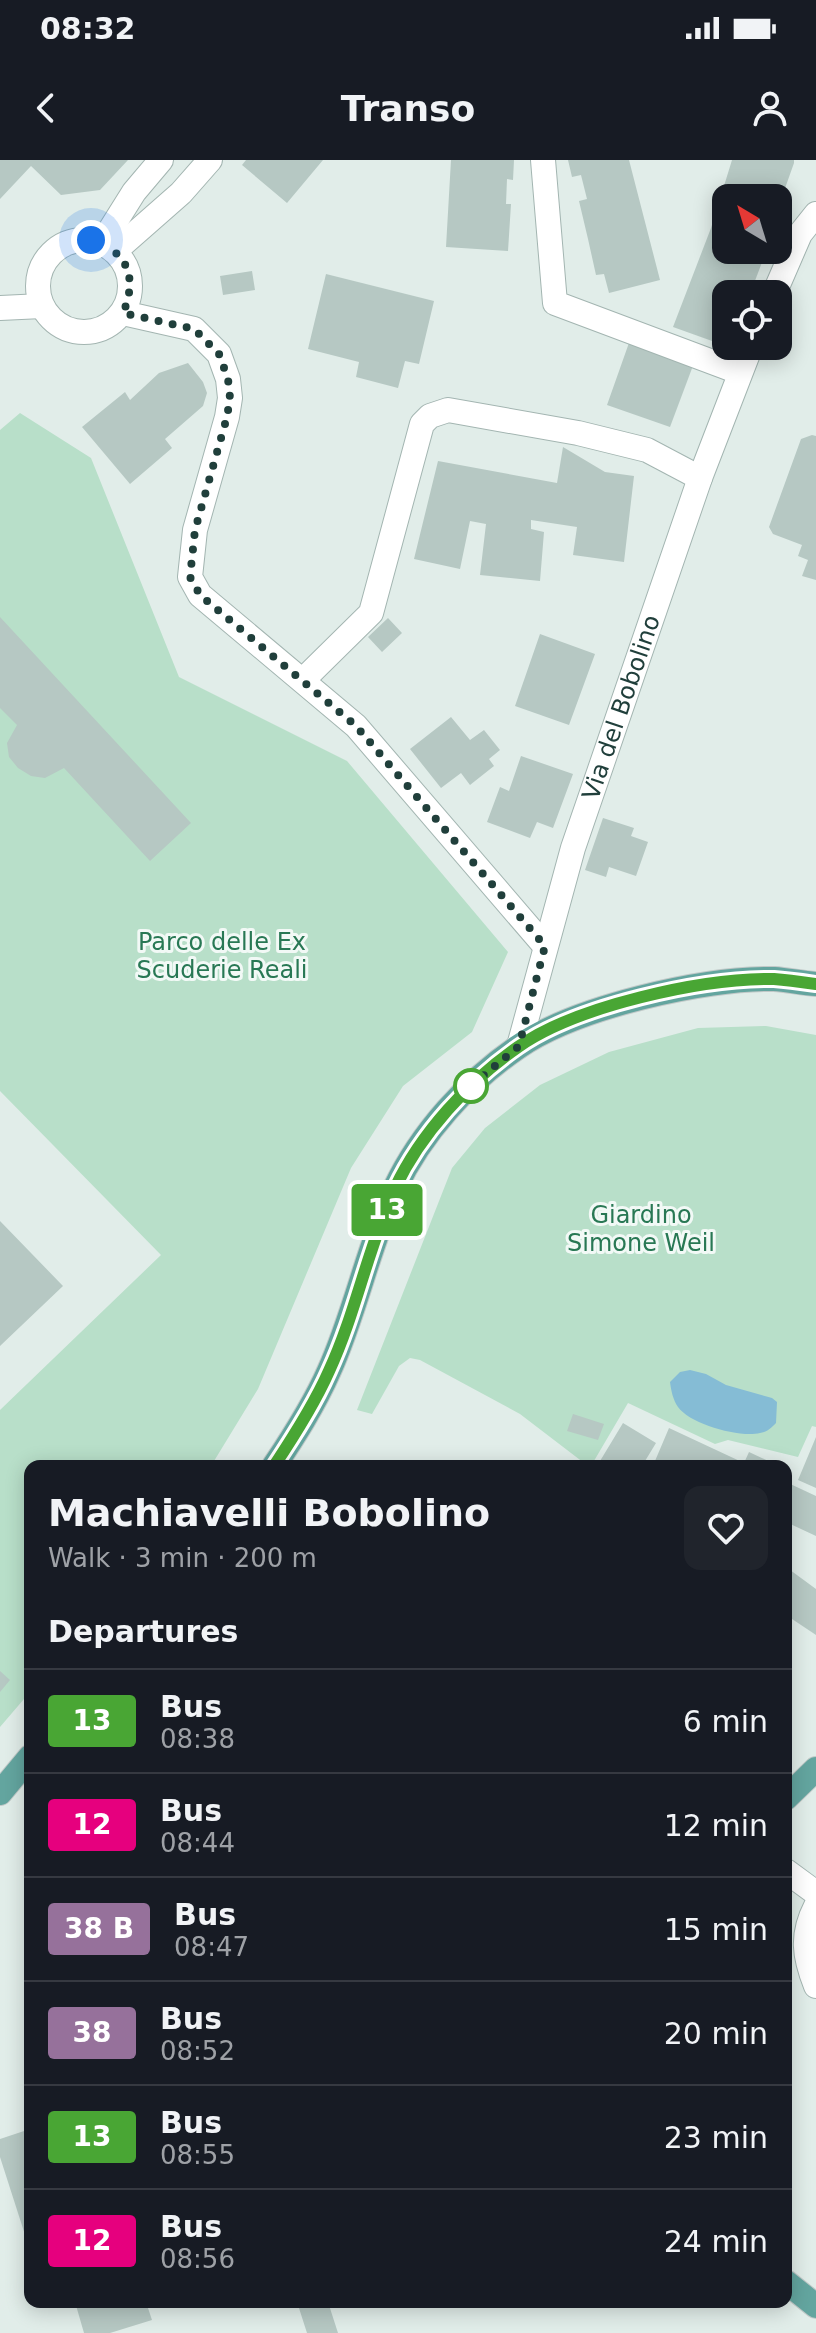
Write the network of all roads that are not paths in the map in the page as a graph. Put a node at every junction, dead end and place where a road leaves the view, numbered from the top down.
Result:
1 (161, 160) edge
2 (210, 160) edge
3 (543, 160) edge
4 (816, 214) edge
5 (108, 247) junction
6 (780, 280) edge
7 (42, 306) junction
8 (0, 308) edge
9 (123, 313) junction
10 (745, 360) edge
11 (739, 372) junction
12 (700, 478) junction
13 (303, 680) junction
14 (545, 946) junction
15 (816, 984) edge
16 (519, 1046) junction
17 (278, 1460) edge
18 (24, 1764) edge
19 (816, 1769) edge
20 (792, 1792) edge
21 (0, 1793) edge
22 (792, 1875) edge
23 (816, 1893) edge
24 (816, 1906) edge
25 (816, 1986) edge
26 (792, 2287) edge
27 (816, 2306) edge

1 - 5 street
2 - 5 street
3 - 11 street
4 - 6 street
5 - 7 street
5 - 9 street
7 - 8 street
7 - 9 street
9 - 13 street
10 - 11 street, Via del Bobolino
11 - 12 street, Via del Bobolino
12 - 13 street
12 - 14 street, Via del Bobolino
13 - 14 street
14 - 16 street, Via del Bobolino
15 - 16 main road
16 - 17 main road
18 - 21 main road
19 - 20 main road
22 - 23 street
24 - 25 street
26 - 27 main road

